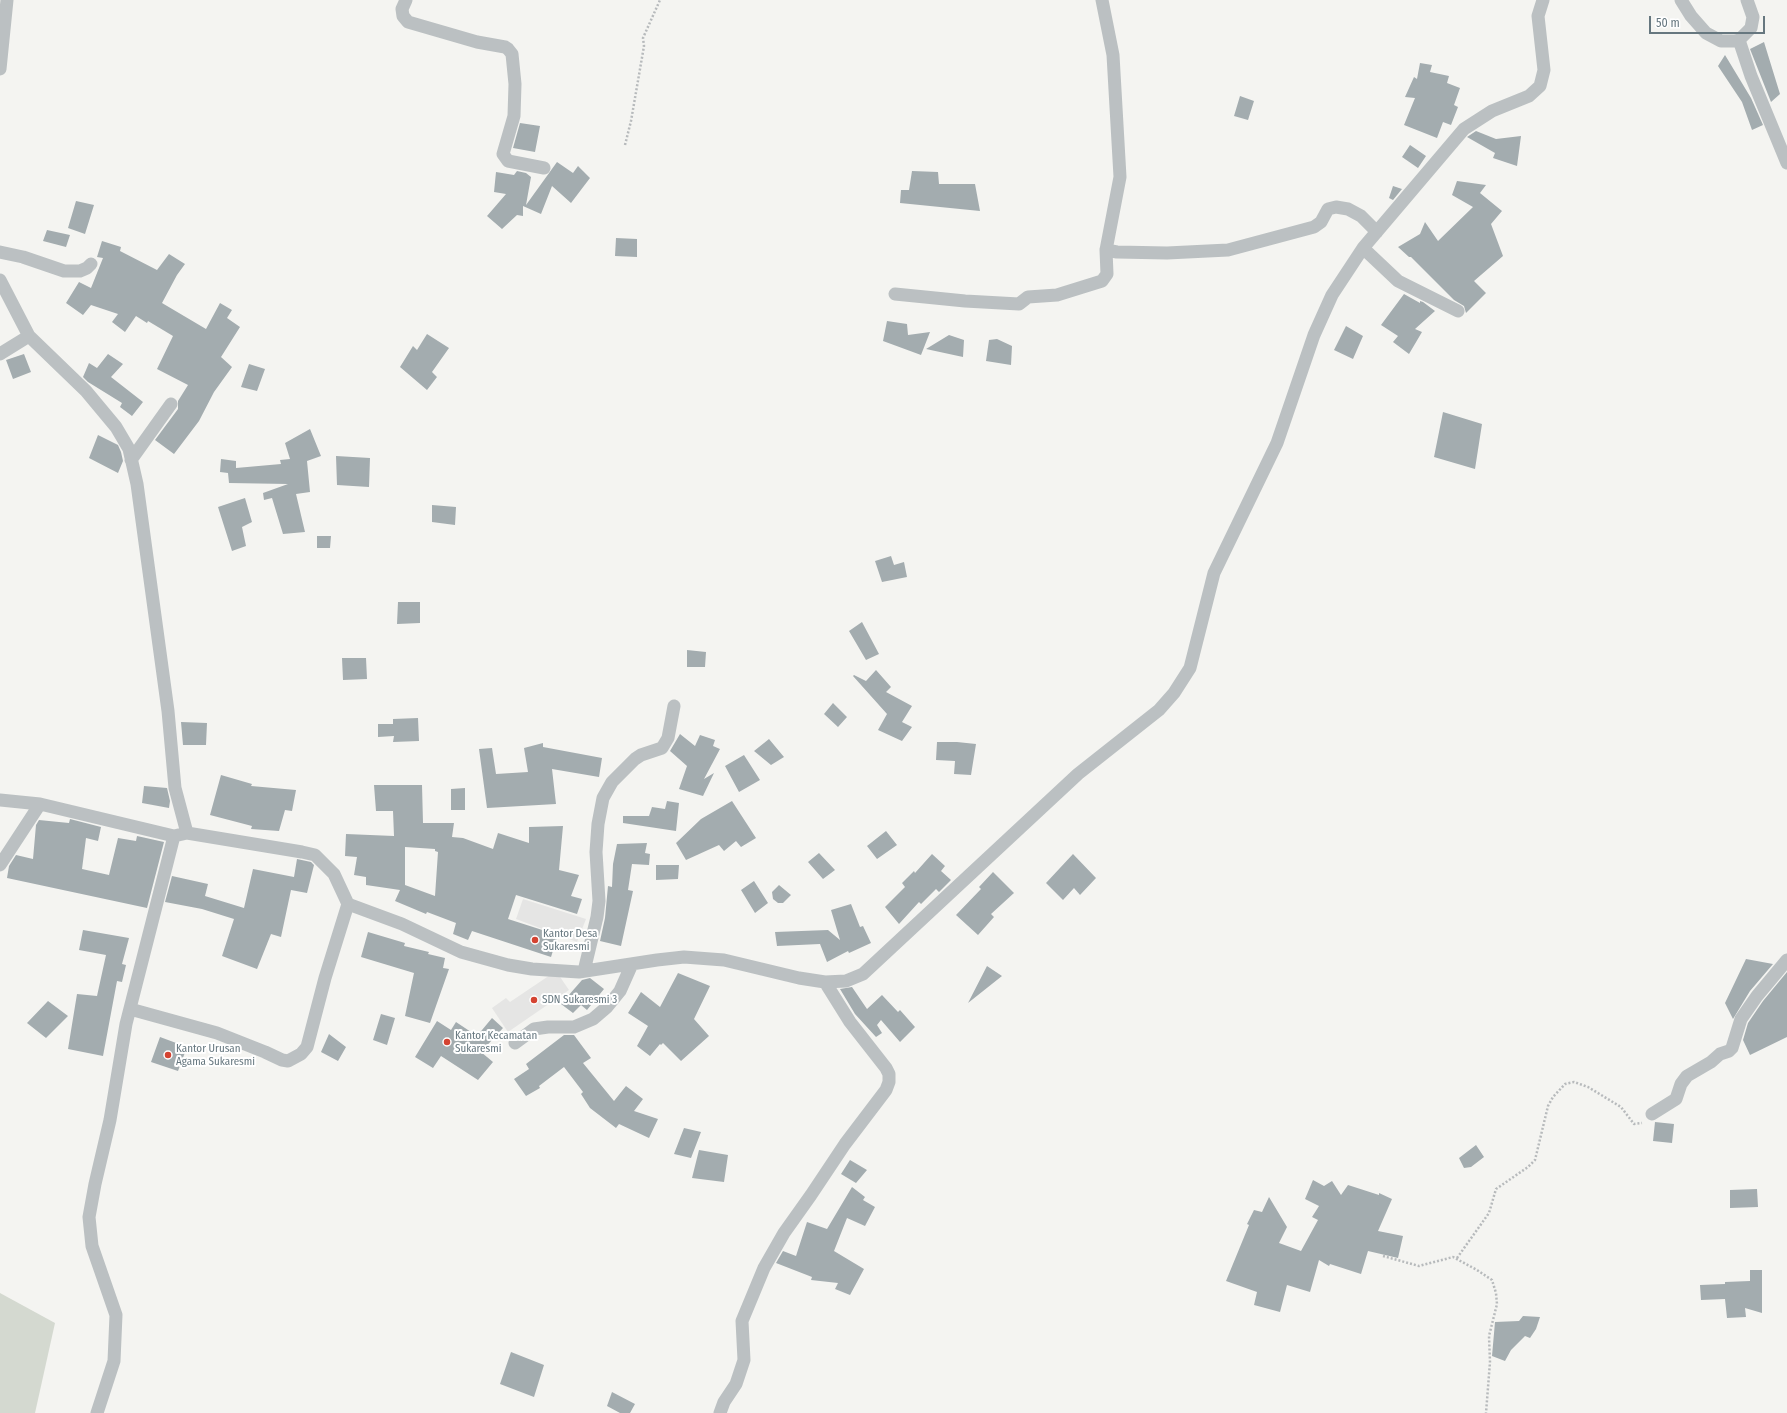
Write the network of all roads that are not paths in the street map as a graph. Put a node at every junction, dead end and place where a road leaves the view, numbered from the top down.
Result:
1 (406, 0) edge
2 (1102, 0) edge
3 (1544, 0) edge
4 (1681, 0) edge
5 (1747, 0) edge
6 (4, 2) edge
7 (1739, 40) junction
8 (0, 69) edge
9 (1787, 163) edge
10 (544, 168) dead end
11 (1377, 232) junction
12 (1363, 248) junction
13 (1106, 250) junction
14 (0, 252) edge
15 (92, 264) dead end
16 (0, 280) edge
17 (895, 294) dead end
18 (1458, 311) dead end
19 (29, 336) junction
20 (0, 354) edge
21 (171, 404) dead end
22 (131, 460) junction
23 (674, 706) dead end
24 (0, 800) edge
25 (40, 804) junction
26 (187, 833) junction
27 (174, 836) junction
28 (0, 865) edge
29 (348, 904) junction
30 (1787, 960) edge
31 (632, 964) junction
32 (584, 971) junction
33 (825, 982) junction
34 (130, 1009) junction
35 (515, 1043) dead end
36 (1652, 1114) road end
37 (97, 1413) edge
38 (720, 1413) edge

1 - 10 street
2 - 13 street
3 - 11 street
4 - 7 street
5 - 7 street
6 - 8 street
7 - 9 street
11 - 12 street
11 - 13 street
12 - 18 street
12 - 33 street
13 - 17 street
14 - 15 street
16 - 19 street
19 - 20 street
19 - 22 street
21 - 22 street
22 - 26 street
23 - 32 street
24 - 25 street
25 - 27 street
25 - 28 street
26 - 27 street
26 - 29 street
27 - 34 street
29 - 32 street
29 - 34 street
30 - 36 street
31 - 32 street
31 - 33 street
31 - 35 street
33 - 38 street
34 - 37 street

